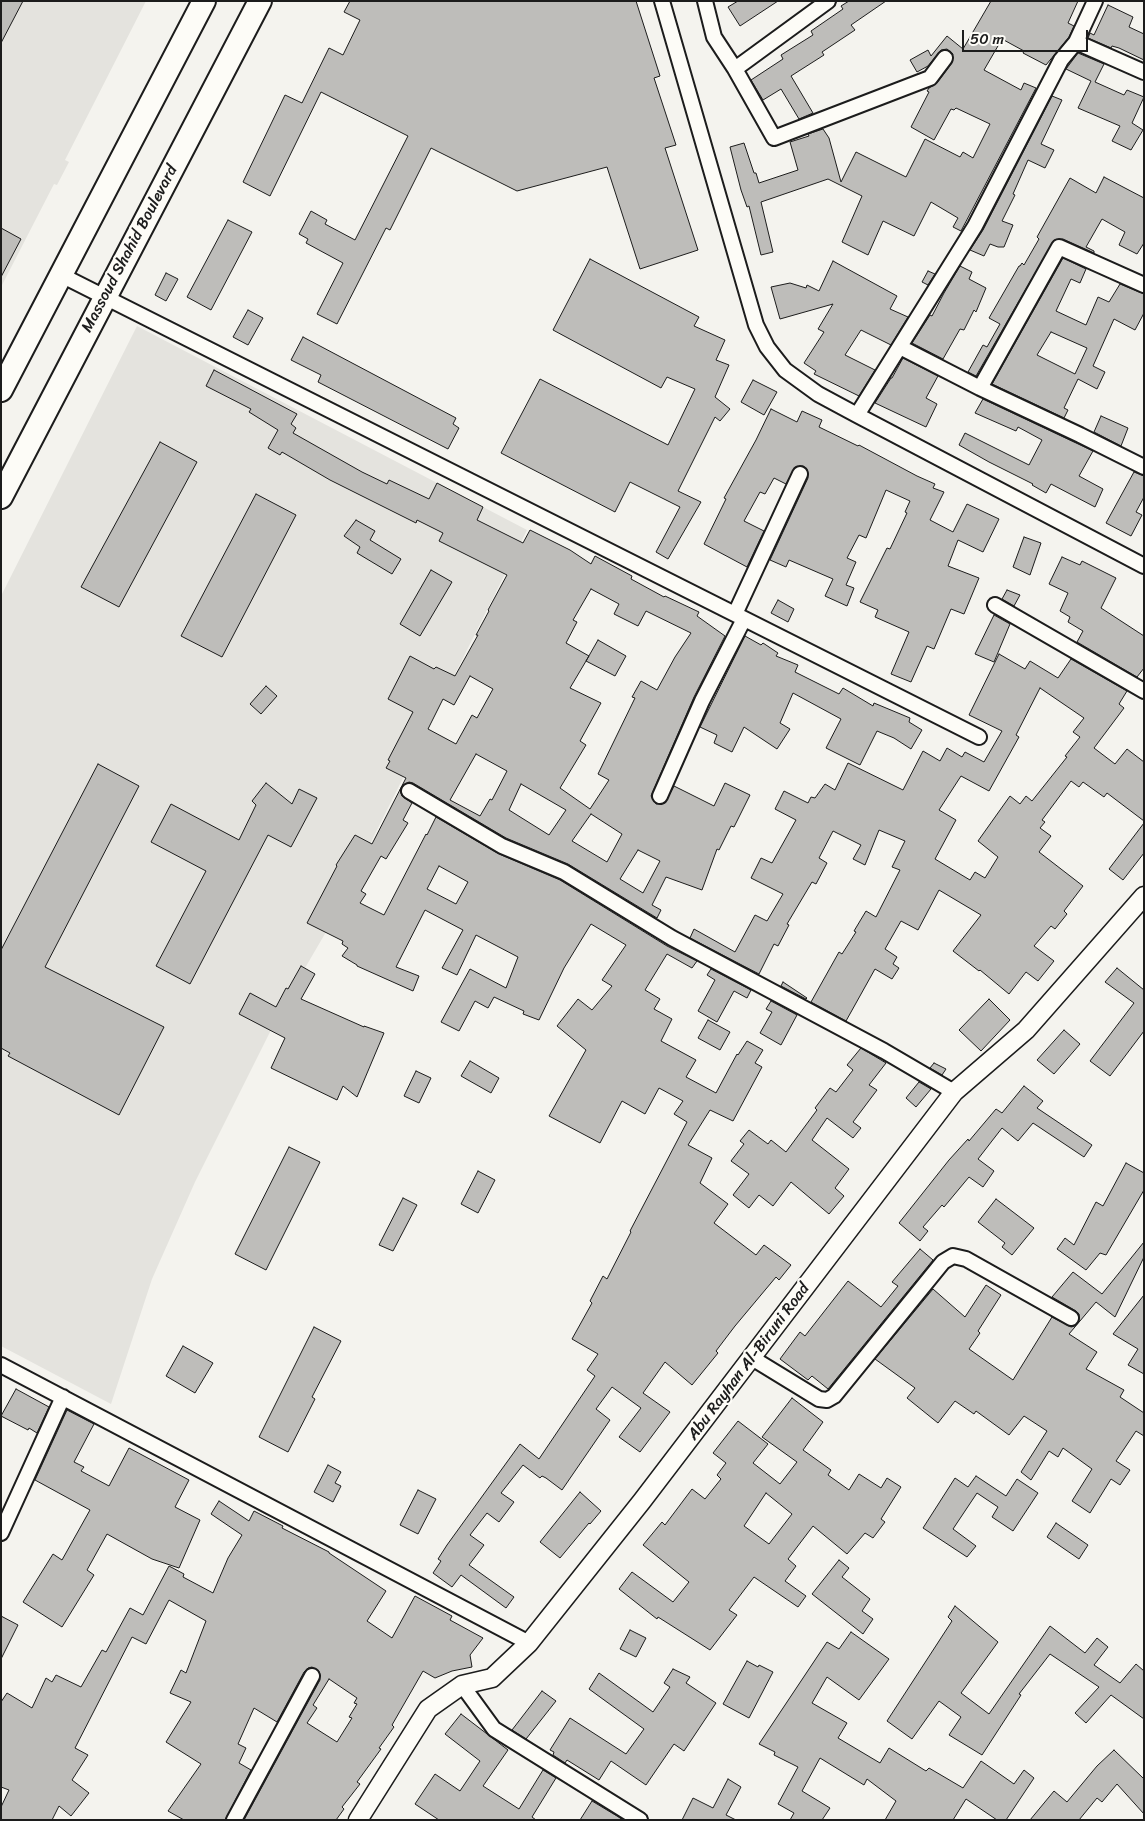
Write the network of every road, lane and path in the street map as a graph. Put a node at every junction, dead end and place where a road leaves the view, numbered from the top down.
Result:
1 (204, 1) edge
2 (260, 1) edge
3 (662, 1) edge
4 (705, 1) edge
5 (828, 1) edge
6 (1095, 1) edge
7 (1076, 42) junction
8 (945, 58) dead end
9 (735, 69) junction
10 (1144, 72) edge
11 (61, 275) junction
12 (1144, 285) edge
13 (105, 297) junction
14 (900, 347) junction
15 (980, 388) junction
16 (1, 390) edge
17 (857, 415) junction
18 (1144, 467) edge
19 (800, 474) dead end
20 (1, 497) edge
21 (1144, 566) edge
22 (995, 605) dead end
23 (740, 616) junction
24 (1144, 691) edge
25 (979, 737) dead end
26 (409, 791) dead end
27 (660, 796) dead end
28 (1144, 896) edge
29 (954, 1092) junction
30 (1071, 1318) dead end
31 (752, 1358) junction
32 (1, 1365) edge
33 (63, 1397) junction
34 (1, 1533) edge
35 (528, 1643) junction
36 (312, 1676) dead end
37 (462, 1685) junction
38 (234, 1820) edge
39 (358, 1820) edge
40 (640, 1820) edge

1 - 11 main road
2 - 13 main road, Massoud Shahid Boulevard
3 - 17 street
4 - 9 street
5 - 9 street
6 - 7 street
7 - 10 street
7 - 14 street
8 - 9 street
11 - 13 street
11 - 16 main road
12 - 15 street
13 - 20 main road, Massoud Shahid Boulevard
13 - 23 street
14 - 15 street
14 - 17 street
15 - 18 street
17 - 21 street
19 - 23 street
22 - 24 street
23 - 25 street
23 - 27 street
26 - 29 street
28 - 29 street, Abu Rayhan Al-Biruni Road
29 - 31 street, Abu Rayhan Al-Biruni Road
30 - 31 street
31 - 35 street, Abu Rayhan Al-Biruni Road
32 - 33 street
33 - 34 street
33 - 35 street
35 - 37 street, Abu Rayhan Al-Biruni Road
36 - 38 street
37 - 39 street, Abu Rayhan Al-Biruni Road
37 - 40 street

